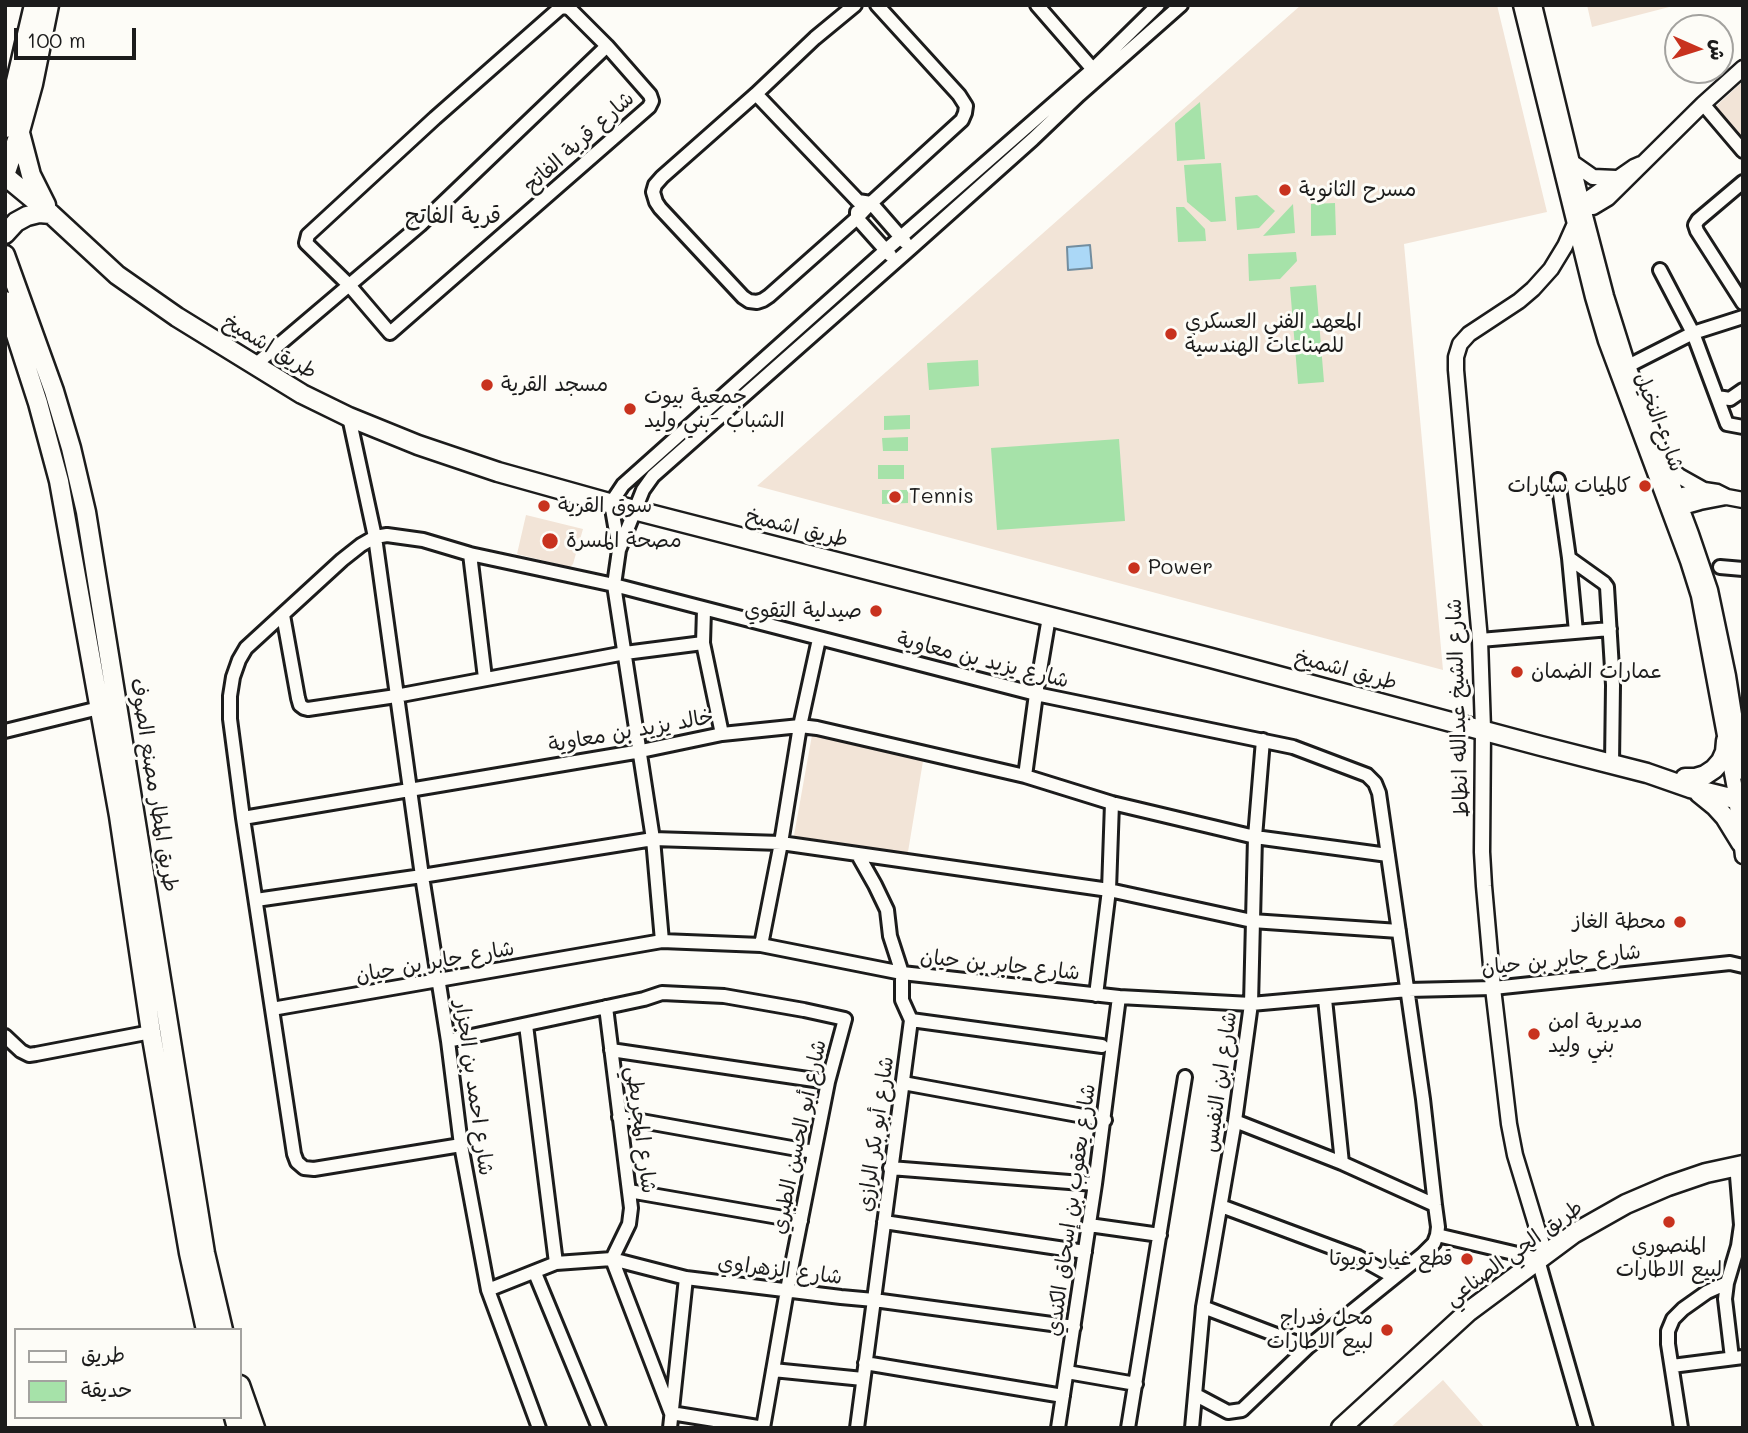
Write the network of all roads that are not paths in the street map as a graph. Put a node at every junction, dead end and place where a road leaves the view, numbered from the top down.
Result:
1 (34, 5) edge
2 (49, 5) edge
3 (855, 5) edge
4 (877, 5) edge
5 (1037, 5) edge
6 (1181, 5) edge
7 (1521, 5) edge
8 (1534, 5) edge
9 (1157, 6) edge
10 (1167, 18) junction
11 (607, 46) junction
12 (1743, 68) edge
13 (1097, 74) junction
14 (756, 94) junction
15 (1703, 104) junction
16 (13, 118) edge
17 (1743, 151) edge
18 (1573, 163) junction
19 (1641, 164) junction
20 (5, 176) edge
21 (1619, 178) junction
22 (1743, 182) edge
23 (865, 202) junction
24 (1603, 202) junction
25 (1576, 206) junction
26 (51, 214) junction
27 (857, 218) junction
28 (1575, 223) junction
29 (5, 234) edge
30 (901, 237) junction
31 (1591, 242) junction
32 (911, 248) junction
33 (886, 250) junction
34 (5, 255) edge
35 (896, 262) junction
36 (1660, 270) dead end
37 (349, 285) junction
38 (5, 301) edge
39 (1743, 303) edge
40 (1743, 317) edge
41 (1693, 333) junction
42 (25, 334) junction
43 (255, 365) junction
44 (1628, 366) junction
45 (1743, 390) edge
46 (1717, 397) junction
47 (349, 417) junction
48 (1743, 427) edge
49 (1665, 464) junction
50 (1558, 480) dead end
51 (1715, 495) junction
52 (1743, 500) edge
53 (611, 503) junction
54 (1673, 503) junction
55 (634, 510) junction
56 (1691, 534) junction
57 (375, 537) junction
58 (619, 550) junction
59 (470, 554) junction
60 (1569, 558) junction
61 (1720, 567) dead end
62 (1743, 569) edge
63 (614, 585) junction
64 (704, 610) junction
65 (283, 615) junction
66 (1049, 617) junction
67 (1610, 629) junction
68 (1576, 632) junction
69 (819, 639) junction
70 (1480, 640) junction
71 (703, 643) junction
72 (625, 653) junction
73 (485, 678) junction
74 (1036, 694) junction
75 (397, 696) junction
76 (99, 708) junction
77 (800, 726) junction
78 (1483, 729) junction
79 (5, 732) edge
80 (722, 734) junction
81 (1263, 740) junction
82 (1726, 741) junction
83 (641, 751) junction
84 (1612, 764) junction
85 (1742, 765) edge
86 (1025, 776) junction
87 (1688, 783) junction
88 (410, 789) junction
89 (1739, 795) edge
90 (1112, 803) junction
91 (243, 818) junction
92 (1255, 837) junction
93 (653, 839) junction
94 (780, 843) junction
95 (1742, 850) edge
96 (858, 855) junction
97 (1388, 855) junction
98 (136, 870) junction
99 (422, 876) junction
100 (1109, 890) junction
101 (256, 900) junction
102 (1252, 921) junction
103 (1399, 931) junction
104 (662, 941) junction
105 (761, 945) junction
106 (1743, 956) edge
107 (1737, 964) edge
108 (902, 973) junction
109 (439, 981) junction
110 (1493, 988) junction
111 (1408, 990) junction
112 (1096, 995) junction
113 (1119, 998) junction
114 (1325, 999) junction
115 (1251, 1004) junction
116 (606, 1006) junction
117 (272, 1009) junction
118 (911, 1020) junction
119 (526, 1025) junction
120 (151, 1032) junction
121 (5, 1036) edge
122 (448, 1041) junction
123 (1102, 1046) dead end
124 (611, 1050) junction
125 (1185, 1077) dead end
126 (828, 1082) junction
127 (903, 1083) junction
128 (619, 1117) junction
129 (1104, 1120) junction
130 (1235, 1121) junction
131 (461, 1145) junction
132 (814, 1152) junction
133 (1342, 1163) junction
134 (890, 1168) junction
135 (1741, 1169) edge
136 (1095, 1184) junction
137 (629, 1191) junction
138 (1435, 1205) junction
139 (1221, 1206) junction
140 (801, 1221) junction
141 (884, 1222) junction
142 (1089, 1224) junction
143 (1160, 1235) junction
144 (1437, 1235) junction
145 (1085, 1252) junction
146 (612, 1259) junction
147 (1541, 1260) junction
148 (556, 1263) junction
149 (534, 1273) junction
150 (1394, 1277) junction
151 (687, 1278) junction
152 (1727, 1283) junction
153 (488, 1290) junction
154 (787, 1290) junction
155 (874, 1300) junction
156 (1203, 1307) junction
157 (1073, 1327) junction
158 (206, 1328) edge
159 (223, 1328) edge
160 (1308, 1348) junction
161 (1737, 1357) edge
162 (865, 1363) junction
163 (1672, 1366) junction
164 (773, 1370) junction
165 (1067, 1372) junction
166 (863, 1379) junction
167 (1136, 1384) junction
168 (242, 1391) edge
169 (1196, 1395) junction
170 (1063, 1396) junction
171 (671, 1413) junction
172 (255, 1428) edge
173 (538, 1428) edge
174 (599, 1428) edge
175 (670, 1428) edge
176 (763, 1428) edge
177 (856, 1428) edge
178 (1058, 1428) edge
179 (1128, 1428) edge
180 (1192, 1428) edge
181 (1341, 1428) edge
182 (1354, 1428) edge
183 (1586, 1428) edge
184 (1681, 1428) edge

1 - 16 highway
2 - 16 highway
3 - 14 street
4 - 23 street
5 - 13 street
6 - 10 street
7 - 25 main road, شارع النخيل
8 - 18 main road, شارع النخيل
9 - 10 street
9 - 13 street
10 - 13 street
11 - 37 street
11 - 37 street, شارع قرية الفاتح
11 - 37 street, شارع قرية الفاتح
12 - 15 main road
13 - 30 street
13 - 32 street
14 - 23 street
14 - 27 street
15 - 17 street
15 - 19 main road
16 - 20 highway
16 - 26 highway
18 - 21 main road
18 - 25 main road, شارع النخيل
19 - 21 main road
19 - 24 main road
20 - 26 highway, طريق اشميخ
21 - 25 main road
22 - 39 street
23 - 27 street
23 - 30 street
24 - 25 main road
24 - 31 main road
25 - 28 main road, شارع النخيل
25 - 31 main road, شارع النخيل
26 - 29 highway
26 - 43 highway, طريق اشميخ
27 - 33 street
28 - 54 main road, شارع النخيل
28 - 70 main road, شارع الشيخ عبدالله انطاط
30 - 32 street
30 - 33 street
31 - 44 main road, شارع النخيل
32 - 35 street
33 - 35 street
33 - 53 street
34 - 42 highway, طريق المطار مصنع الصوف
35 - 55 street
36 - 41 street
37 - 43 street
38 - 42 highway, طريق المطار مصنع الصوف
40 - 41 street
41 - 44 street
41 - 46 street
42 - 76 highway, طريق المطار مصنع الصوف
42 - 98 highway, طريق المطار مصنع الصوف
43 - 47 highway, طريق اشميخ
44 - 49 main road, شارع النخيل
45 - 46 street
46 - 48 street
47 - 53 highway, طريق اشميخ
47 - 57 street, شارع احمد بن الجزار
49 - 51 main road
49 - 54 main road, شارع النخيل
50 - 60 street
51 - 52 main road
51 - 54 main road
51 - 56 main road
53 - 55 highway, طريق اشميخ
53 - 58 street
54 - 56 main road, شارع النخيل
54 - 82 main road, شارع النخيل
55 - 58 street
55 - 66 highway, طريق اشميخ
56 - 85 main road, شارع النخيل
57 - 59 street, شارع يزيد بن معاوية
57 - 65 street
57 - 75 street, شارع احمد بن الجزار
58 - 63 street
59 - 63 street, شارع يزيد بن معاوية
59 - 73 street
60 - 67 street
60 - 68 street
61 - 62 street
63 - 64 street, شارع يزيد بن معاوية
63 - 72 street
64 - 69 street, شارع يزيد بن معاوية
64 - 71 street
65 - 75 street
65 - 91 street
66 - 74 street
66 - 78 highway, طريق اشميخ
67 - 68 street
67 - 84 street
68 - 70 street
69 - 74 street, شارع يزيد بن معاوية
69 - 77 street
70 - 78 main road, شارع الشيخ عبدالله انطاط
71 - 72 street
71 - 80 street
72 - 73 street
72 - 83 street
73 - 75 street
74 - 81 street, شارع يزيد بن معاوية
74 - 86 street
75 - 88 street, شارع احمد بن الجزار
76 - 79 street
76 - 98 highway, طريق المطار مصنع الصوف
77 - 80 street, خالد يزيد بن معاوية
77 - 86 street, خالد يزيد بن معاوية
77 - 94 street
78 - 84 highway, طريق اشميخ
78 - 110 main road, شارع الشيخ عبدالله انطاط
80 - 83 street, خالد يزيد بن معاوية
81 - 92 street, شارع ابن النفيس
81 - 97 street, شارع يزيد بن معاوية
82 - 87 highway
82 - 89 main road, شارع النخيل
83 - 88 street, خالد يزيد بن معاوية
83 - 93 street
84 - 87 highway, طريق اشميخ
86 - 90 street, خالد يزيد بن معاوية
87 - 89 highway
87 - 95 highway
88 - 91 street, خالد يزيد بن معاوية
88 - 99 street, شارع احمد بن الجزار
89 - 95 main road, شارع النخيل
90 - 92 street, خالد يزيد بن معاوية
90 - 100 street
91 - 101 street
92 - 97 street, خالد يزيد بن معاوية
92 - 102 street, شارع ابن النفيس
93 - 94 street
93 - 99 street
93 - 104 street
94 - 96 street
94 - 105 street
96 - 100 street
96 - 108 street, شارع أبو بكر الرازي
97 - 103 street, شارع يزيد بن معاوية
98 - 120 highway, طريق المطار مصنع الصوف
98 - 159 highway, طريق المطار مصنع الصوف
99 - 101 street
99 - 109 street, شارع احمد بن الجزار
100 - 102 street
100 - 112 street
101 - 117 street
102 - 103 street
102 - 115 street, شارع ابن النفيس
103 - 111 street, شارع يزيد بن معاوية
104 - 105 street, شارع جابر بن حيان
104 - 109 street, شارع جابر بن حيان
105 - 108 street, شارع جابر بن حيان
106 - 107 street, شارع جابر بن حيان
107 - 110 street, شارع جابر بن حيان
108 - 112 street, شارع جابر بن حيان
108 - 118 street, شارع أبو بكر الرازي
109 - 117 street, شارع جابر بن حيان
109 - 122 street, شارع احمد بن الجزار
110 - 111 street, شارع جابر بن حيان
110 - 147 main road, شارع الشيخ عبدالله انطاط
111 - 114 street, شارع جابر بن حيان
111 - 138 street, شارع يزيد بن معاوية
112 - 113 street, شارع جابر بن حيان
113 - 115 street, شارع جابر بن حيان
113 - 129 street, شارع يعقوب بن إسحاق الكندي
114 - 115 street, شارع جابر بن حيان
114 - 133 street
115 - 130 street, شارع ابن النفيس
116 - 119 street
116 - 124 street, شارع المجريطي
116 - 126 street, شارع أبو الحسن الطبري
117 - 131 street
118 - 123 street
118 - 127 street, شارع أبو بكر الرازي
119 - 122 street
119 - 148 street
120 - 121 street
120 - 158 highway, طريق المطار مصنع الصوف
122 - 131 street, شارع احمد بن الجزار
124 - 126 street
124 - 128 street, شارع المجريطي
125 - 143 street
126 - 132 street, شارع أبو الحسن الطبري
127 - 129 street
127 - 134 street, شارع أبو بكر الرازي
128 - 132 street
128 - 137 street, شارع المجريطي
129 - 136 street, شارع يعقوب بن إسحاق الكندي
130 - 133 street
130 - 139 street, شارع ابن النفيس
131 - 153 street, شارع احمد بن الجزار
132 - 140 street, شارع أبو الحسن الطبري
133 - 138 street
134 - 136 street
134 - 141 street, شارع أبو بكر الرازي
135 - 147 highway, طريق الحي الصناعي
135 - 152 street
136 - 142 street, شارع يعقوب بن إسحاق الكندي
137 - 140 street
137 - 146 street, شارع المجريطي
138 - 144 street, شارع يزيد بن معاوية
139 - 150 street
139 - 156 street, شارع ابن النفيس
140 - 154 street, شارع أبو الحسن الطبري
141 - 145 street
141 - 155 street, شارع أبو بكر الرازي
142 - 143 street
142 - 145 street, شارع يعقوب بن إسحاق الكندي
143 - 167 street
144 - 147 street
144 - 150 street
145 - 157 street, شارع يعقوب بن إسحاق الكندي
146 - 148 street, شارع الزهراوي
146 - 151 street, شارع الزهراوي
146 - 171 street
147 - 181 highway, طريق الحي الصناعي
147 - 182 highway, طريق الحي الصناعي
147 - 183 street
148 - 149 street, شارع الزهراوي
149 - 153 street, شارع الزهراوي
149 - 174 street
150 - 160 street
151 - 154 street, شارع الزهراوي
151 - 171 street
152 - 161 street
152 - 163 street
153 - 173 street, شارع احمد بن الجزار
154 - 155 street, شارع الزهراوي
154 - 164 street, شارع أبو الحسن الطبري
155 - 157 street, شارع الزهراوي
155 - 162 street, شارع أبو بكر الرازي
156 - 160 street
156 - 169 street, شارع ابن النفيس
157 - 165 street, شارع يعقوب بن إسحاق الكندي
160 - 169 street
161 - 163 street
162 - 166 street, شارع أبو بكر الرازي
162 - 170 street
163 - 184 street
164 - 166 street
164 - 176 street, شارع أبو الحسن الطبري
165 - 167 street
165 - 170 street, شارع يعقوب بن إسحاق الكندي
166 - 177 street, شارع أبو بكر الرازي
167 - 179 street
168 - 172 highway
169 - 180 street, شارع ابن النفيس
170 - 178 street, شارع يعقوب بن إسحاق الكندي
171 - 175 street
171 - 176 street

